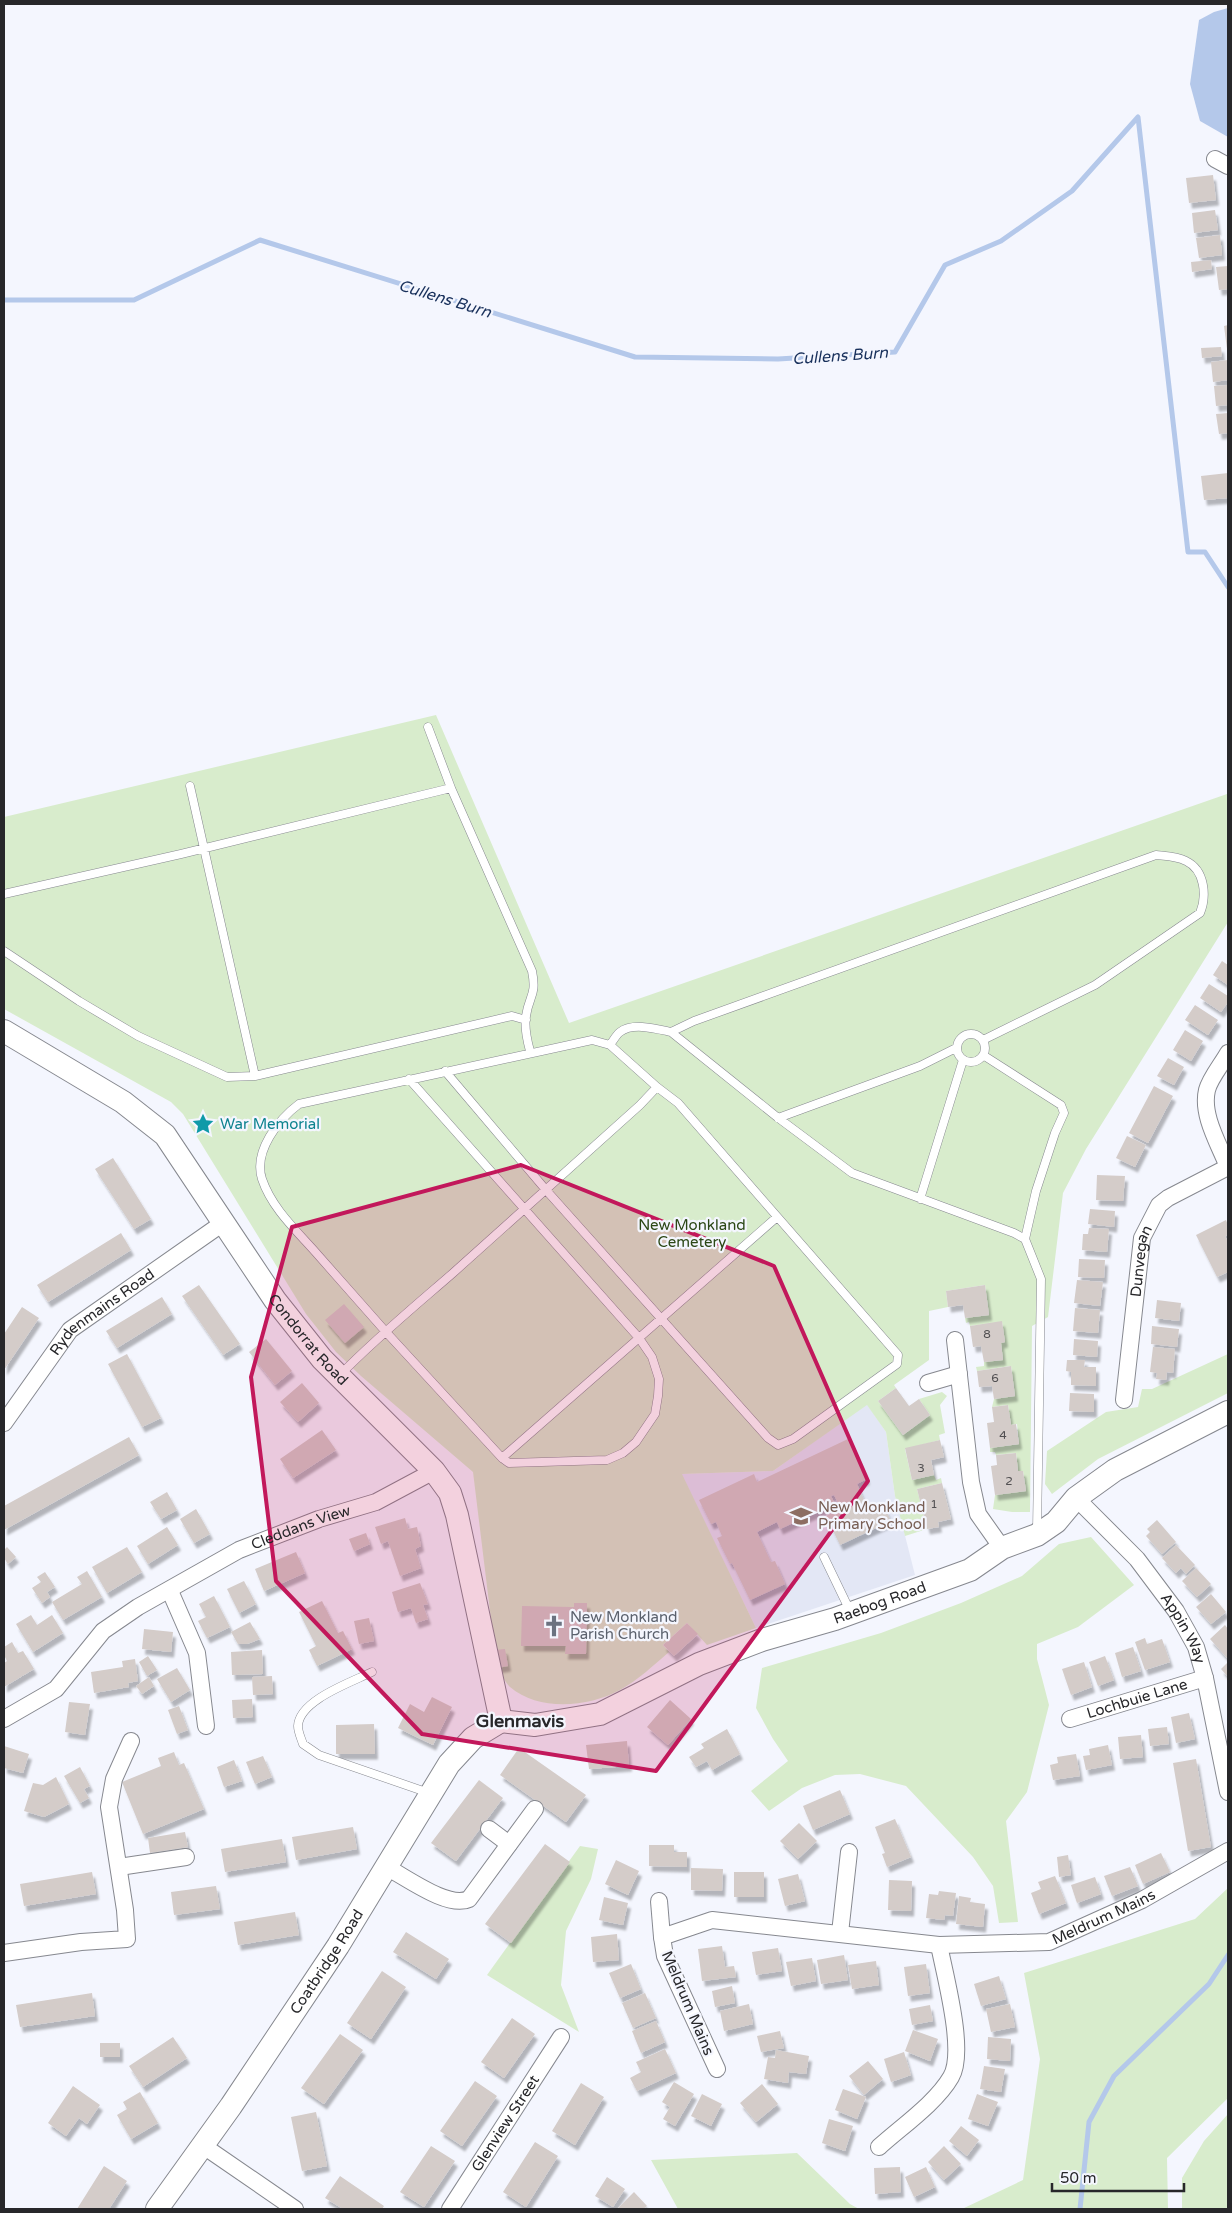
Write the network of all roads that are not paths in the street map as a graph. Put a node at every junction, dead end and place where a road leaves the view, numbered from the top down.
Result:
1 (428, 727) dead end
2 (190, 786) dead end
3 (451, 788) junction
4 (204, 848) junction
5 (4, 894) edge
6 (4, 951) edge
7 (526, 1020) junction
8 (4, 1031) edge
9 (671, 1032) junction
10 (983, 1040) junction
11 (610, 1045) junction
12 (956, 1048) junction
13 (530, 1051) junction
14 (1228, 1053) edge
15 (983, 1055) junction
16 (963, 1060) junction
17 (446, 1071) junction
18 (255, 1076) junction
19 (409, 1079) junction
20 (657, 1087) junction
21 (778, 1118) junction
22 (1228, 1167) edge
23 (546, 1190) junction
24 (920, 1199) junction
25 (524, 1210) junction
26 (778, 1216) junction
27 (223, 1223) junction
28 (1025, 1239) junction
29 (661, 1318) junction
30 (386, 1332) junction
31 (639, 1338) junction
32 (955, 1340) dead end
33 (959, 1374) junction
34 (338, 1376) junction
35 (928, 1383) dead end
36 (1124, 1400) dead end
37 (1228, 1412) edge
38 (4, 1423) edge
39 (502, 1458) junction
40 (434, 1471) junction
41 (1076, 1498) junction
42 (1037, 1535) junction
43 (1002, 1548) junction
44 (824, 1556) dead end
45 (170, 1591) junction
46 (850, 1613) junction
47 (372, 1672) dead end
48 (1205, 1678) junction
49 (4, 1719) edge
50 (1070, 1719) dead end
51 (502, 1721) junction
52 (206, 1726) dead end
53 (131, 1741) dead end
54 (1228, 1792) edge
55 (431, 1793) junction
56 (535, 1809) dead end
57 (489, 1829) dead end
58 (509, 1844) junction
59 (1228, 1851) edge
60 (849, 1852) dead end
61 (186, 1857) dead end
62 (386, 1866) junction
63 (118, 1867) junction
64 (659, 1901) dead end
65 (840, 1933) junction
66 (662, 1936) junction
67 (940, 1945) junction
68 (4, 1953) edge
69 (561, 2037) dead end
70 (717, 2069) dead end
71 (202, 2145) junction
72 (879, 2147) dead end
73 (157, 2209) edge
74 (295, 2209) edge
75 (450, 2209) edge

1 - 3 lane
2 - 4 lane
3 - 4 lane
3 - 7 lane
4 - 5 lane
4 - 18 lane
6 - 18 lane
7 - 13 lane
7 - 18 lane
8 - 27 main road, Condorrat Road
9 - 10 lane
9 - 11 lane
9 - 21 lane
10 - 12 lane
10 - 15 lane
11 - 13 lane
11 - 20 lane
12 - 16 lane
12 - 21 lane
13 - 17 lane
14 - 22 street
15 - 16 lane
15 - 28 lane
16 - 24 lane
17 - 19 lane
17 - 23 lane
19 - 25 lane
19 - 30 lane
20 - 23 lane
20 - 26 lane
21 - 24 lane
22 - 36 street, Dunvegan
23 - 25 lane
23 - 29 lane
24 - 28 lane
25 - 30 lane
25 - 31 lane
26 - 29 lane
26 - 29 lane
27 - 34 main road, Condorrat Road
27 - 38 street, Rydenmains Road
28 - 42 lane
29 - 31 lane
30 - 34 lane
30 - 39 lane
31 - 39 lane
31 - 39 lane
32 - 33 street
33 - 35 street
33 - 43 street
34 - 40 main road, Condorrat Road
37 - 41 main road, Raebog Road
40 - 45 street, Cleddans View
40 - 51 main road, Condorrat Road
41 - 42 main road, Raebog Road
41 - 48 street, Appin Way
42 - 43 main road, Raebog Road
43 - 46 main road, Raebog Road
44 - 46 lane
45 - 49 street, Cleddans View
45 - 52 street
46 - 51 main road, Raebog Road
47 - 55 lane
48 - 50 street, Lochbuie Lane
48 - 54 street, Appin Way
51 - 55 main road, Coatbridge Road
53 - 63 street
55 - 62 main road, Coatbridge Road
56 - 58 street
57 - 58 street
58 - 62 street
59 - 67 street, Meldrum Mains
60 - 65 street
61 - 63 street
62 - 71 main road, Coatbridge Road
63 - 68 street
64 - 66 street, Meldrum Mains
65 - 66 street, Meldrum Mains
65 - 67 street, Meldrum Mains
66 - 70 street, Meldrum Mains
67 - 72 street
69 - 75 street, Glenview Street
71 - 73 main road, Coatbridge Road
71 - 74 street

